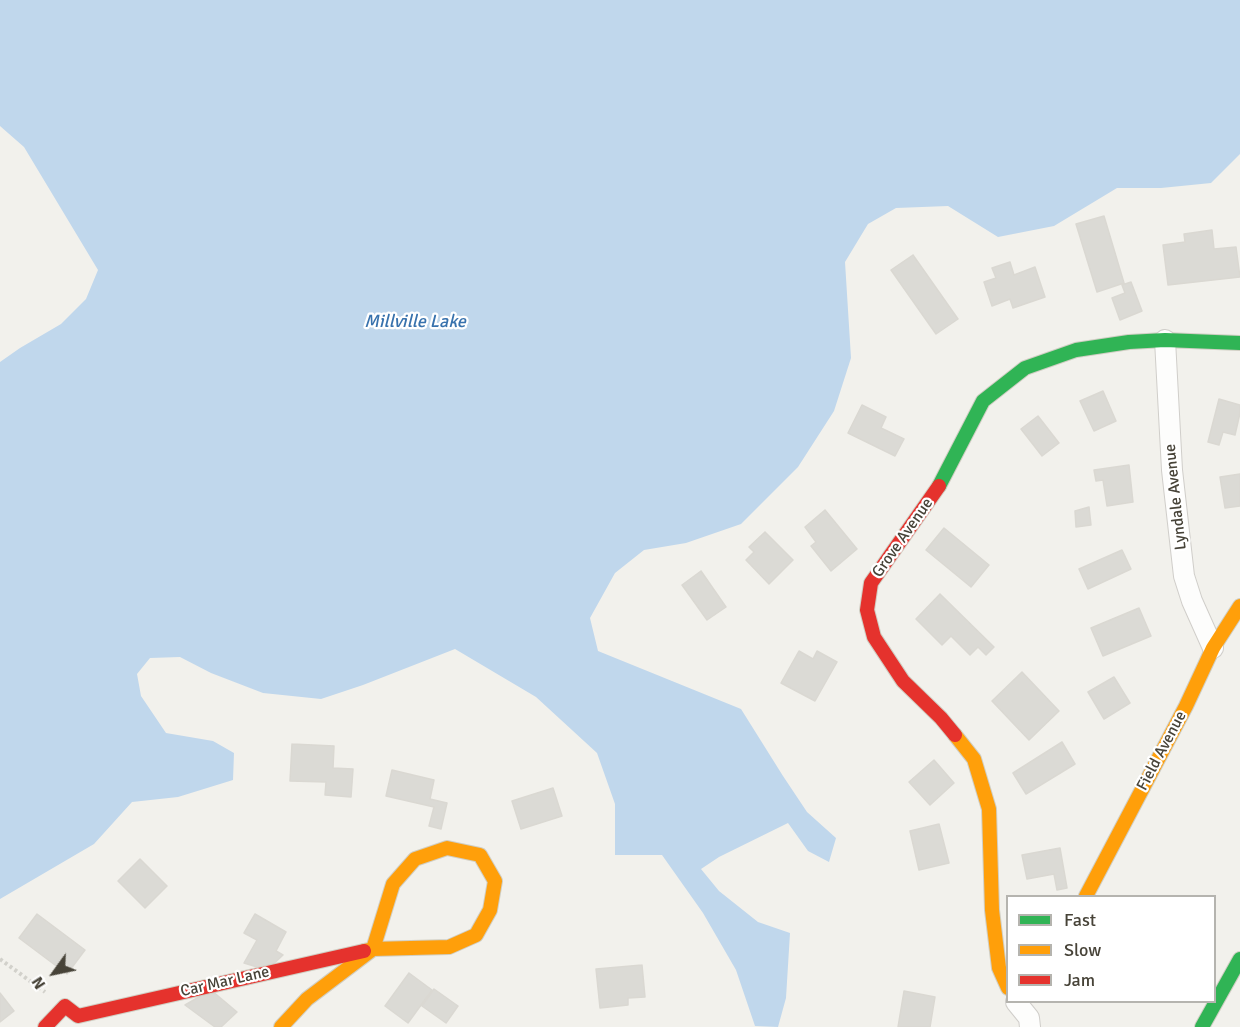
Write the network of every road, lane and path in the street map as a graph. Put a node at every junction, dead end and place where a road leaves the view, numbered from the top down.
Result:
1 (1165, 340) junction
2 (1240, 343) edge
3 (1240, 606) edge
4 (1213, 648) junction
5 (1087, 895) edge
6 (373, 949) junction
7 (0, 959) edge
8 (1240, 959) edge
9 (1006, 984) edge
10 (1216, 1002) edge
11 (1017, 1003) edge
12 (1215, 1003) edge
13 (71, 1011) junction
14 (1031, 1015) edge
15 (45, 1027) edge
16 (95, 1027) edge
17 (281, 1027) edge
18 (1202, 1027) edge

1 - 2 street, Grove Avenue
1 - 4 street, Lyndale Avenue
1 - 9 street, Grove Avenue
3 - 4 street, Field Avenue
4 - 5 street, Field Avenue
6 - 6 street, Car Mar Lane
6 - 13 street, Car Mar Lane
6 - 17 street
7 - 13 path
8 - 10 street
11 - 14 street
12 - 18 street
13 - 15 street
13 - 16 street

